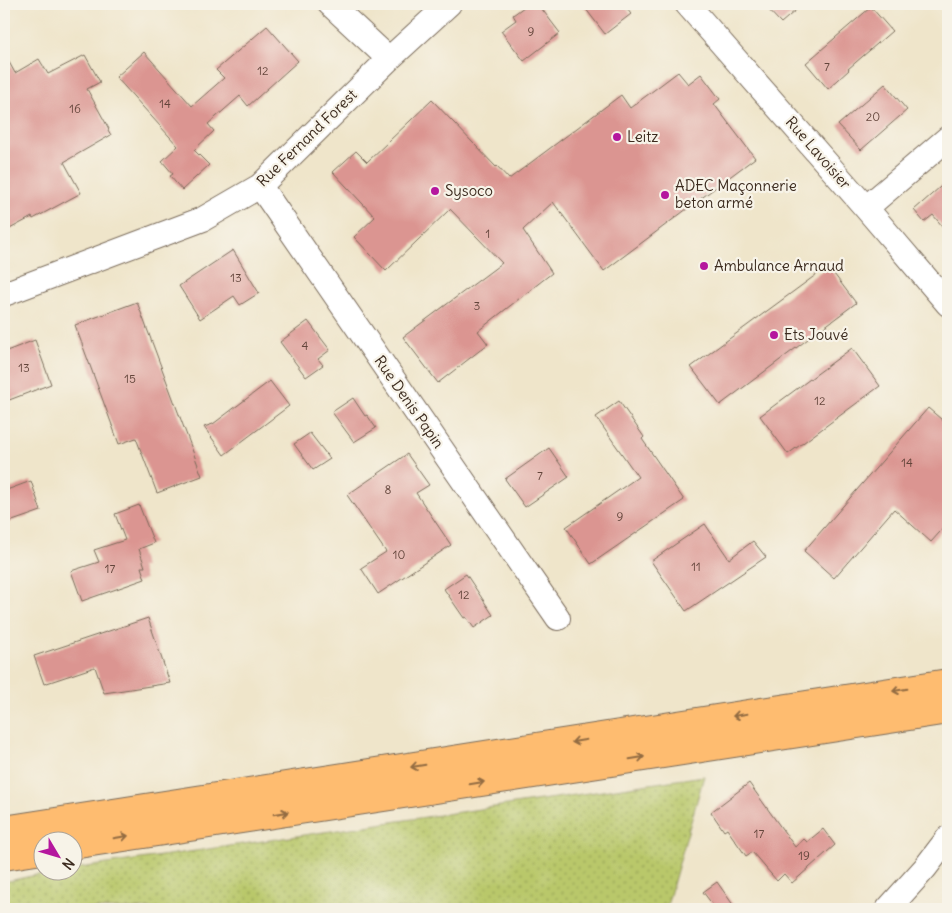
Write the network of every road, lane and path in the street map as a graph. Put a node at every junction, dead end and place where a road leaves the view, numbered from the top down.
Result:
1 (330, 4) edge
2 (449, 4) edge
3 (687, 4) edge
4 (389, 59) junction
5 (948, 138) edge
6 (260, 186) junction
7 (866, 208) junction
8 (4, 294) edge
9 (948, 304) edge
10 (558, 618) dead end
11 (948, 682) edge
12 (948, 710) edge
13 (4, 830) edge
14 (948, 838) edge
15 (82, 843) edge
16 (32, 852) edge
17 (4, 856) edge
18 (888, 909) edge

1 - 4 street
2 - 4 street, Rue Fernand Forest
3 - 7 street, Rue Lavoisier
4 - 6 street, Rue Fernand Forest
5 - 7 street
6 - 8 street, Rue Fernand Forest
6 - 10 street, Rue Denis Papin
7 - 9 street, Rue Lavoisier
11 -> 13 highway
15 -> 12 highway
14 - 18 street
16 - 17 highway

